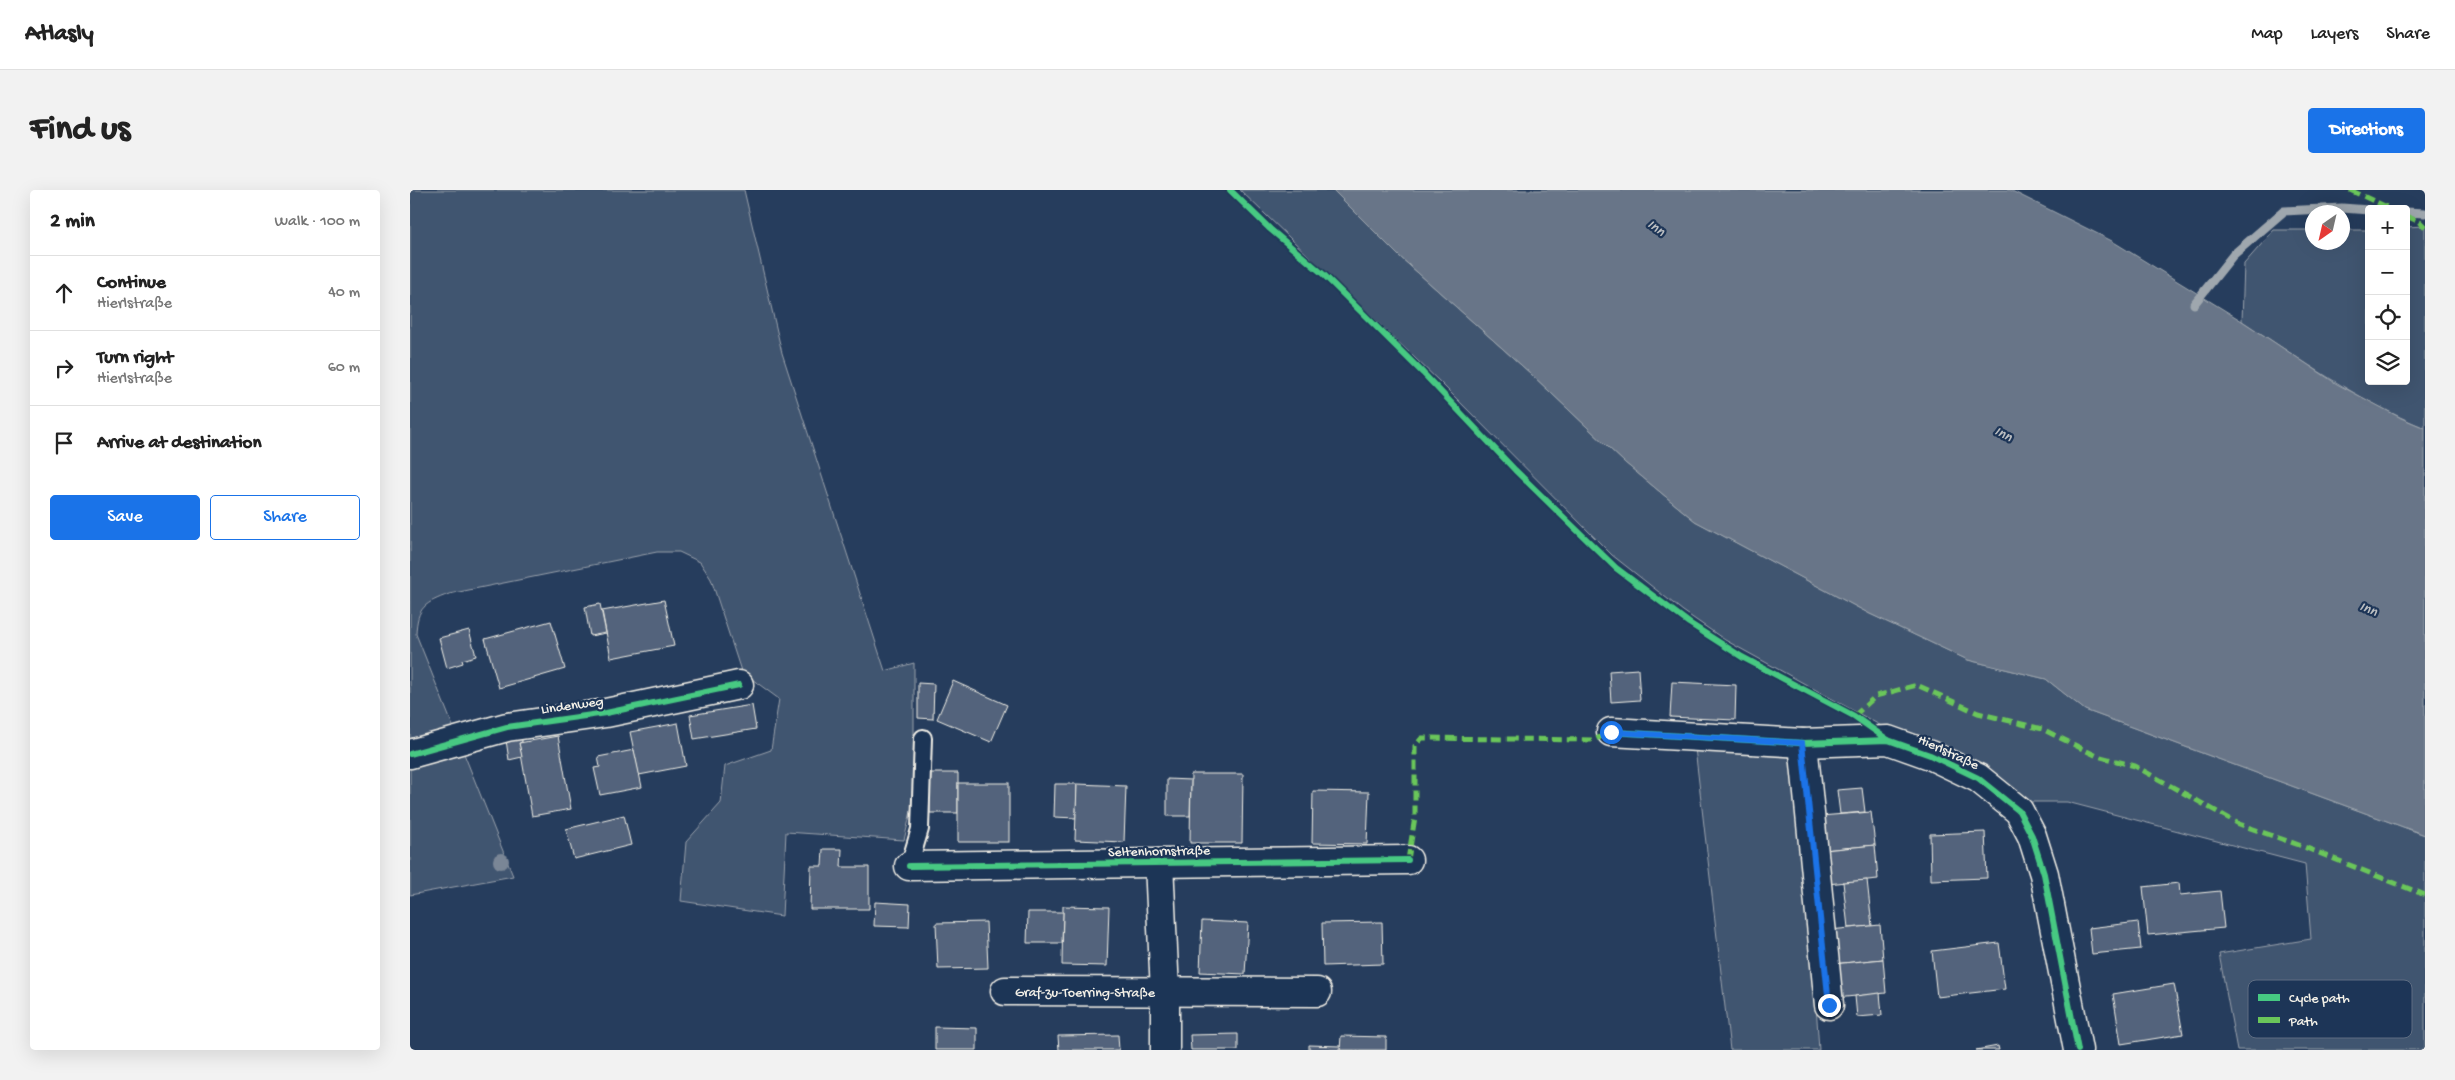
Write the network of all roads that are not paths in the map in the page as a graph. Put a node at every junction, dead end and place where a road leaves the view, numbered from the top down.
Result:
1 (739, 684) dead end
2 (1611, 732) dead end
3 (923, 738) dead end
4 (1802, 743) junction
5 (410, 754) edge
6 (1408, 860) dead end
7 (1159, 863) junction
8 (910, 866) joint
9 (1005, 991) dead end
10 (1165, 992) junction
11 (1317, 992) dead end
12 (1829, 1005) dead end
13 (1164, 1050) edge
14 (2078, 1050) edge

1 - 5 street, Lindenweg
2 - 4 street, Hierlstraße
3 - 8 lane
4 - 12 street
4 - 14 street, Hierlstraße
6 - 7 street, Seltenhornstraße
7 - 8 street, Seltenhornstraße
7 - 10 street, Graf-zu-Toerring-Straße
9 - 10 street, Graf-zu-Toerring-Straße
10 - 11 street, Graf-zu-Toerring-Straße
10 - 13 street, Graf-zu-Toerring-Straße

